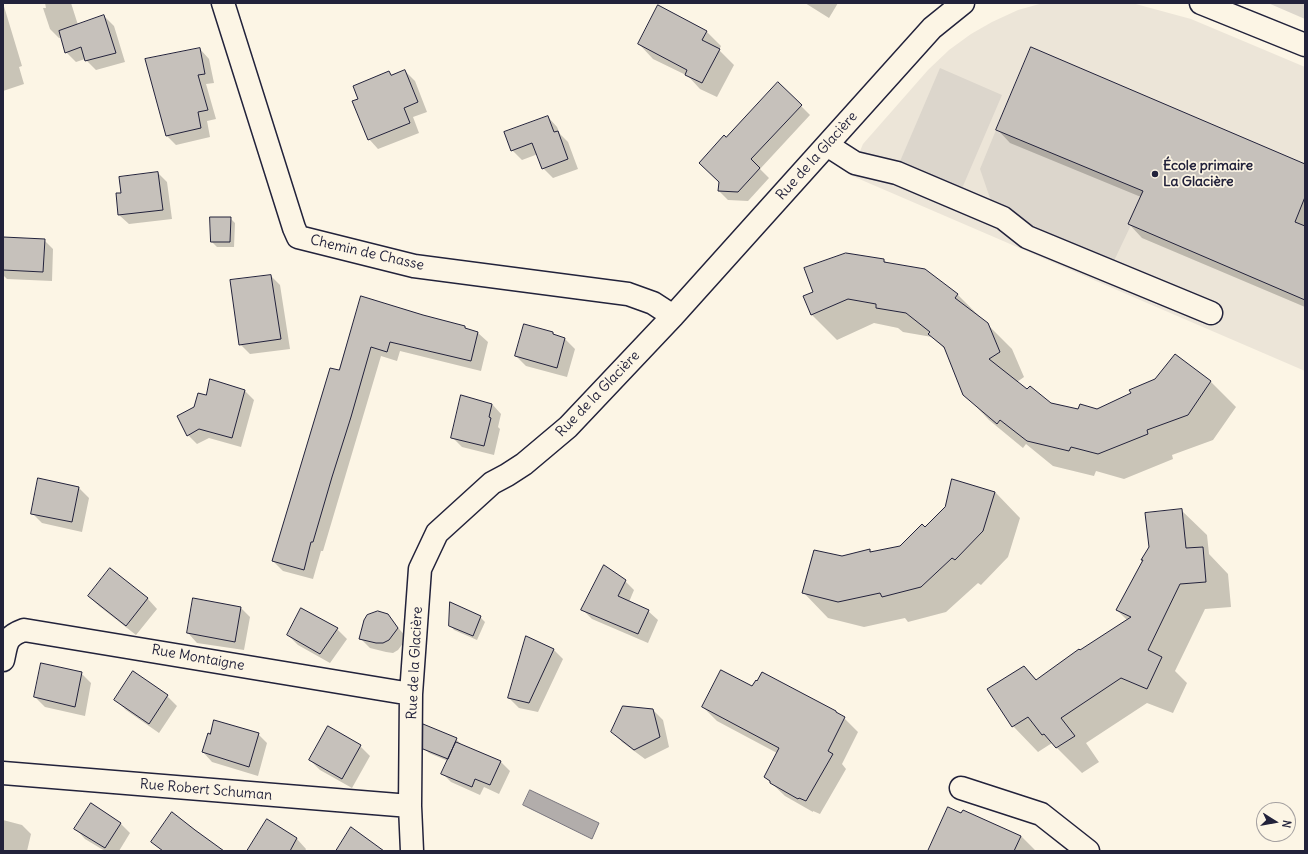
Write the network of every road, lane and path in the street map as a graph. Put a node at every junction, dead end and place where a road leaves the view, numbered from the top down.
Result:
1 (223, 3) edge
2 (963, 3) edge
3 (1201, 3) edge
4 (1305, 45) edge
5 (827, 145) junction
6 (1211, 313) dead end
7 (673, 316) junction
8 (3, 660) edge
9 (411, 694) junction
10 (3, 773) edge
11 (961, 788) dead end
12 (410, 806) junction
13 (412, 851) edge
14 (1088, 851) edge

1 - 7 street, Chemin de Chasse
2 - 5 street, Rue de la Glacière
3 - 4 street
5 - 6 street
5 - 7 street, Rue de la Glacière
7 - 9 street, Rue de la Glacière
8 - 9 street, Rue Montaigne
9 - 12 street, Rue de la Glacière
10 - 12 street, Rue Robert Schuman
11 - 14 street
12 - 13 street, Rue de la Glacière

